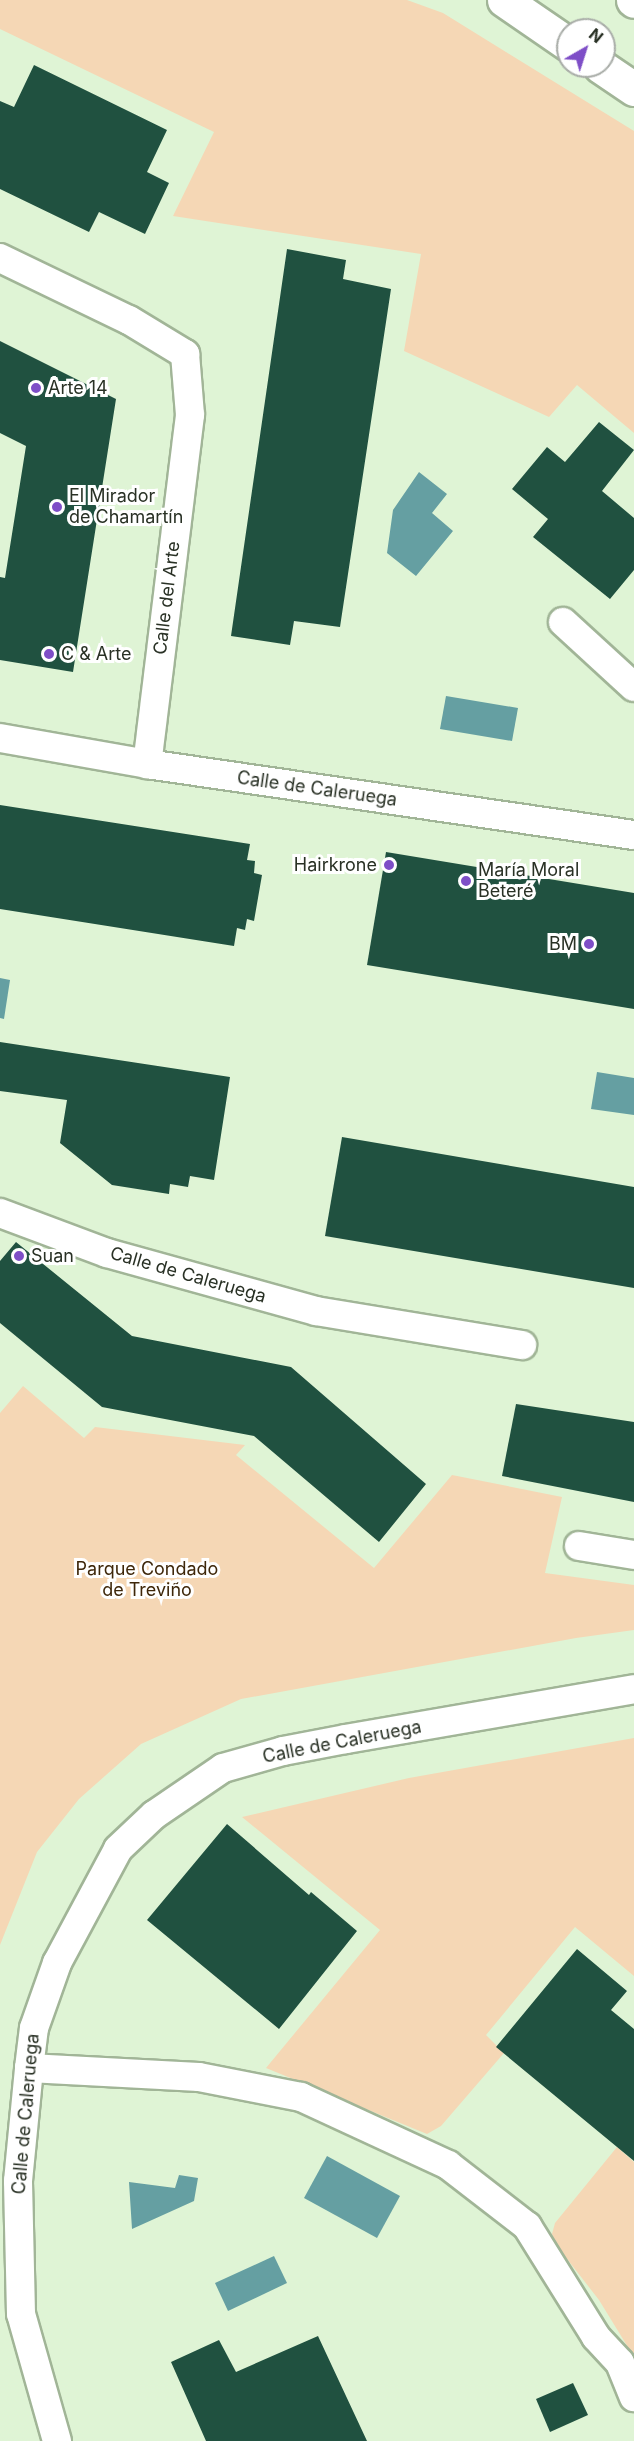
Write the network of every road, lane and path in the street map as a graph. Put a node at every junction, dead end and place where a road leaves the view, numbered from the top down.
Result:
1 (504, 0) edge
2 (556, 36) edge
3 (616, 77) edge
4 (634, 89) edge
5 (0, 258) edge
6 (563, 622) dead end
7 (634, 687) edge
8 (0, 738) edge
9 (147, 764) junction
10 (634, 836) edge
11 (0, 1213) edge
12 (522, 1345) dead end
13 (579, 1546) dead end
14 (634, 1555) edge
15 (634, 1689) edge
16 (29, 2068) junction
17 (10, 2311) edge
18 (634, 2397) edge
19 (57, 2441) edge

1 - 2 highway
3 - 4 highway
5 - 9 street, Calle del Arte
6 - 7 street
8 - 9 street, Calle de Caleruega
9 - 10 street, Calle de Caleruega
11 - 12 street, Calle de Caleruega
13 - 14 street
15 - 16 street, Calle de Caleruega
16 - 17 street, Calle de Caleruega
16 - 18 street
17 - 19 street, Calle de Caleruega

